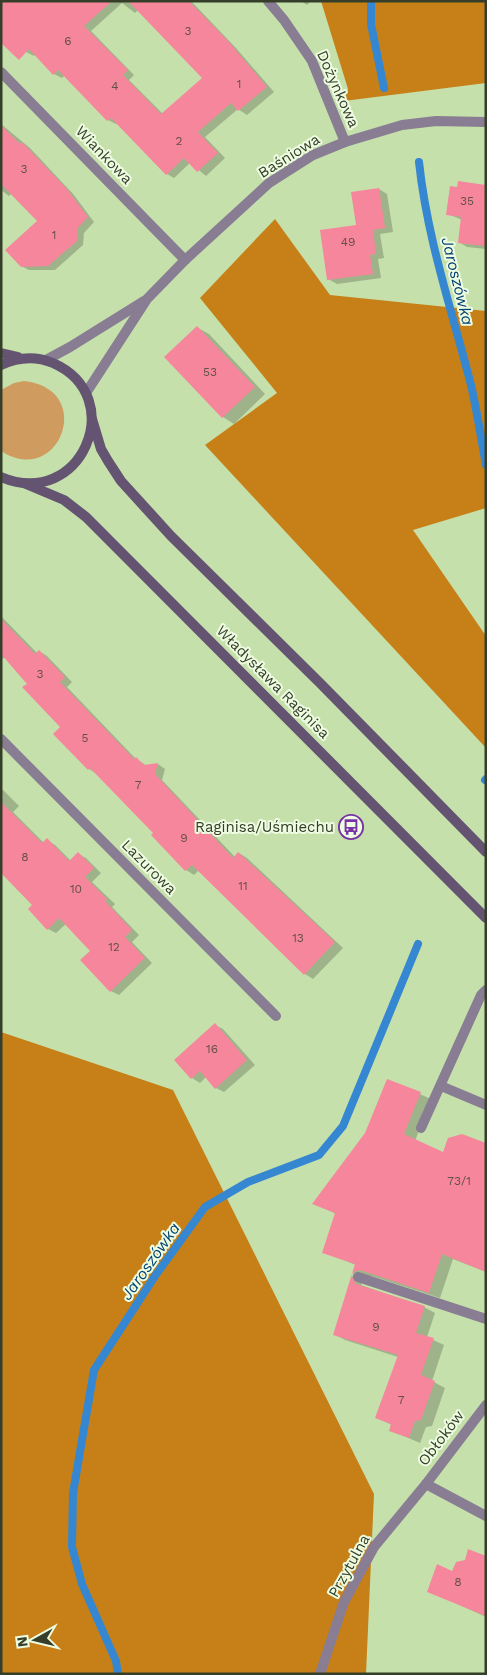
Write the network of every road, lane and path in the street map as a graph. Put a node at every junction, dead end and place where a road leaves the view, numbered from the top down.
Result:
1 (268, 1) edge
2 (1, 72) edge
3 (486, 122) edge
4 (345, 142) junction
5 (184, 260) junction
6 (147, 299) junction
7 (1, 353) edge
8 (22, 358) junction
9 (46, 360) junction
10 (1, 365) edge
11 (86, 393) junction
12 (92, 419) junction
13 (1, 477) edge
14 (26, 484) junction
15 (1, 739) edge
16 (486, 852) edge
17 (486, 918) edge
18 (486, 990) edge
19 (276, 1016) dead end
20 (441, 1086) junction
21 (486, 1105) edge
22 (421, 1128) dead end
23 (358, 1276) dead end
24 (486, 1319) edge
25 (486, 1405) edge
26 (426, 1484) junction
27 (486, 1516) edge
28 (320, 1674) edge

1 - 4 street, Dożynkowa
2 - 5 street, Wiankowa
3 - 4 street, Baśniowa
4 - 5 street, Baśniowa
5 - 6 street, Baśniowa
6 - 9 street, Baśniowa
6 - 11 street, Baśniowa
7 - 8 main road
8 - 9 main road
8 - 10 main road
9 - 11 main road
11 - 12 main road
12 - 14 main road
12 - 16 main road
13 - 14 main road, Władysława Raginisa
14 - 17 main road, Władysława Raginisa
15 - 19 street, Lazurowa
18 - 20 street
20 - 21 street
20 - 22 street
23 - 24 street
25 - 26 street, Obłoków
26 - 27 street, Obłoków
26 - 28 street, Przytulna

